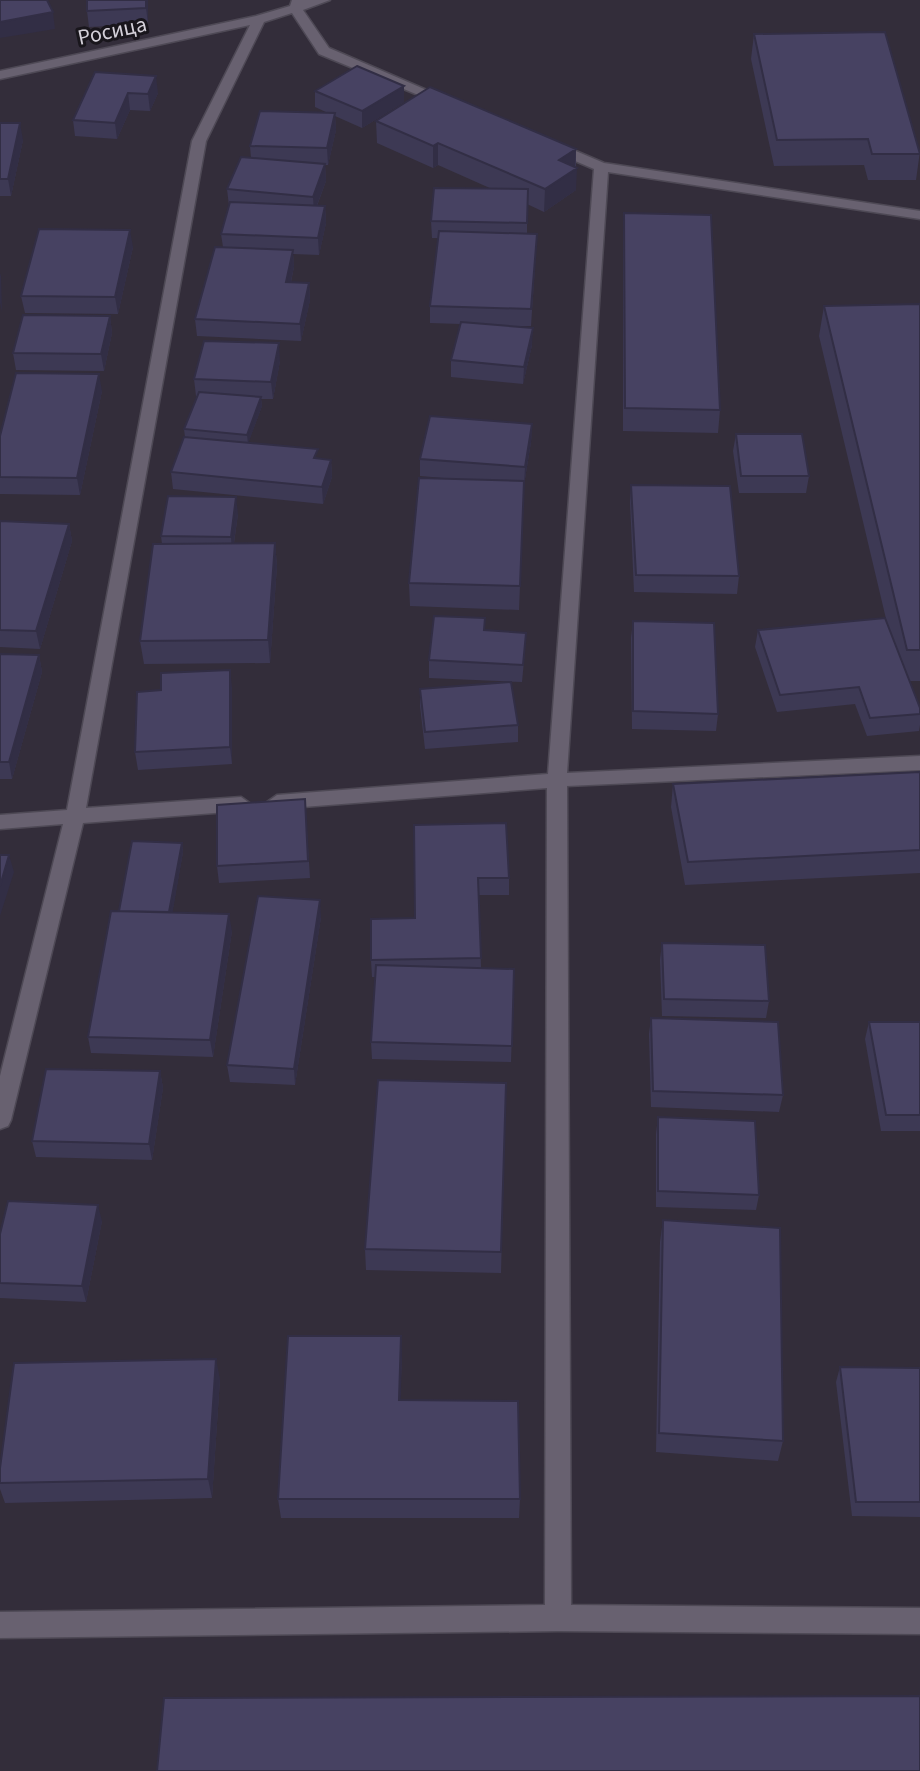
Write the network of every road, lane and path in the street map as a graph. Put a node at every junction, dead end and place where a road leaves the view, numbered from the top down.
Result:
1 (324, 0) edge
2 (297, 5) edge
3 (259, 19) junction
4 (0, 75) edge
5 (455, 106) edge
6 (543, 142) edge
7 (601, 167) junction
8 (920, 215) edge
9 (920, 763) edge
10 (557, 780) junction
11 (75, 817) junction
12 (0, 822) edge
13 (0, 1120) edge
14 (558, 1618) junction
15 (920, 1621) edge
16 (0, 1625) edge

1 - 2 street, Росица
2 - 3 street, Росица
2 - 5 street
3 - 4 street, Росица
3 - 11 street
6 - 7 street
7 - 8 street
7 - 10 street
9 - 10 street
10 - 11 street
10 - 14 street
11 - 12 street
11 - 13 street
14 - 15 street
14 - 16 street

